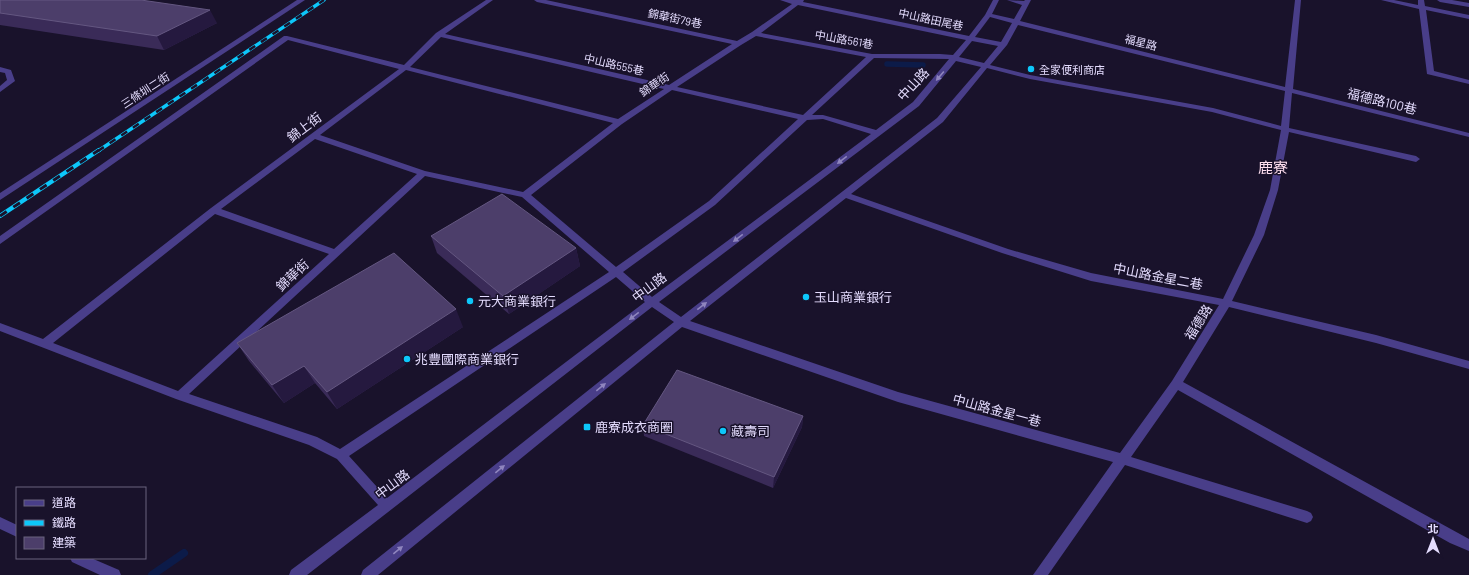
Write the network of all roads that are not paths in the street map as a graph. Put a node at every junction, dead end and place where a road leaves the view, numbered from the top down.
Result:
1 (302, 0) edge
2 (490, 0) edge
3 (537, 0) edge
4 (783, 0) edge
5 (996, 0) edge
6 (1010, 0) edge
7 (1298, 0) edge
8 (1384, 0) edge
9 (1440, 0) edge
10 (799, 2) edge
11 (1027, 2) edge
12 (1421, 4) edge
13 (1469, 4) edge
14 (988, 16) junction
15 (1469, 17) edge
16 (1016, 22) junction
17 (755, 34) junction
18 (438, 35) junction
19 (971, 38) junction
20 (738, 43) junction
21 (1003, 45) junction
22 (872, 56) junction
23 (955, 58) junction
24 (988, 66) junction
25 (404, 68) junction
26 (0, 69) edge
27 (1469, 82) edge
28 (670, 88) junction
29 (0, 90) edge
30 (1288, 91) junction
31 (804, 118) junction
32 (619, 122) junction
33 (1285, 129) junction
34 (877, 133) junction
35 (1469, 135) edge
36 (314, 136) junction
37 (1416, 159) dead end
38 (423, 173) junction
39 (524, 195) junction
40 (846, 195) junction
41 (0, 197) edge
42 (214, 210) junction
43 (0, 241) edge
44 (336, 253) junction
45 (616, 272) junction
46 (652, 302) junction
47 (1226, 303) junction
48 (681, 322) junction
49 (0, 327) edge
50 (45, 343) junction
51 (1469, 365) edge
52 (1176, 384) junction
53 (180, 396) junction
54 (341, 455) junction
55 (1121, 459) junction
56 (387, 506) junction
57 (1307, 517) dead end
58 (0, 523) edge
59 (16, 531) edge
60 (1469, 545) edge
61 (79, 559) edge
62 (114, 575) edge
63 (296, 575) edge
64 (368, 575) edge
65 (1040, 575) edge

1 - 41 street, 三條圳二街
2 - 18 street, 錦上街
3 - 20 street, 錦華街79巷
4 - 10 street, 中山路田尾巷
5 - 14 street, 中山路
6 - 11 street
7 - 30 street, 福德路
8 - 12 street
9 - 13 street
10 - 17 street, 錦華街
10 - 19 street, 中山路田尾巷
11 - 16 street
12 - 15 street
12 - 27 street
14 - 16 street, 福星路
14 - 19 street, 中山路
16 - 21 street
16 - 30 street, 福星路
17 - 20 street, 錦華街
17 - 22 street, 中山路561巷
18 - 25 street, 錦上街
18 - 28 street, 中山路555巷
19 - 21 street, 中山路田尾巷
19 - 23 street, 中山路
20 - 28 street, 錦華街
21 - 24 street
22 - 23 street, 中山路561巷
22 - 31 street
23 - 24 street
23 -> 34 street, 中山路
24 - 33 street
24 - 40 street
25 - 32 street
25 - 36 street, 錦上街
25 - 43 street
26 - 29 street
28 - 31 street, 中山路555巷
28 - 32 street, 錦華街
30 - 33 street, 福德路
30 - 35 street, 福德路100巷
31 - 34 street, 中山路555巷
31 - 45 street
32 - 39 street, 錦華街
33 - 37 street
33 - 47 street, 福德路
34 -> 46 street, 中山路
36 - 38 street
36 - 42 street, 錦上街
38 - 39 street
38 - 44 street, 錦華街
39 - 45 street
40 - 47 street, 中山路金星二巷
48 -> 40 street
42 - 44 street
42 - 50 street, 錦上街
44 - 53 street, 錦華街
45 - 46 street
45 - 54 street
46 - 48 street
46 -> 56 street, 中山路
47 - 51 street, 中山路金星二巷
47 - 52 street, 福德路
48 - 55 street, 中山路金星一巷
64 -> 48 street
49 - 50 street
50 - 53 street
52 - 55 street, 福德路
52 - 60 street
53 - 54 street
54 - 56 street
55 - 57 street, 中山路金星一巷
55 - 65 street, 福德路
56 - 63 street, 中山路
58 - 59 street
61 - 62 street

